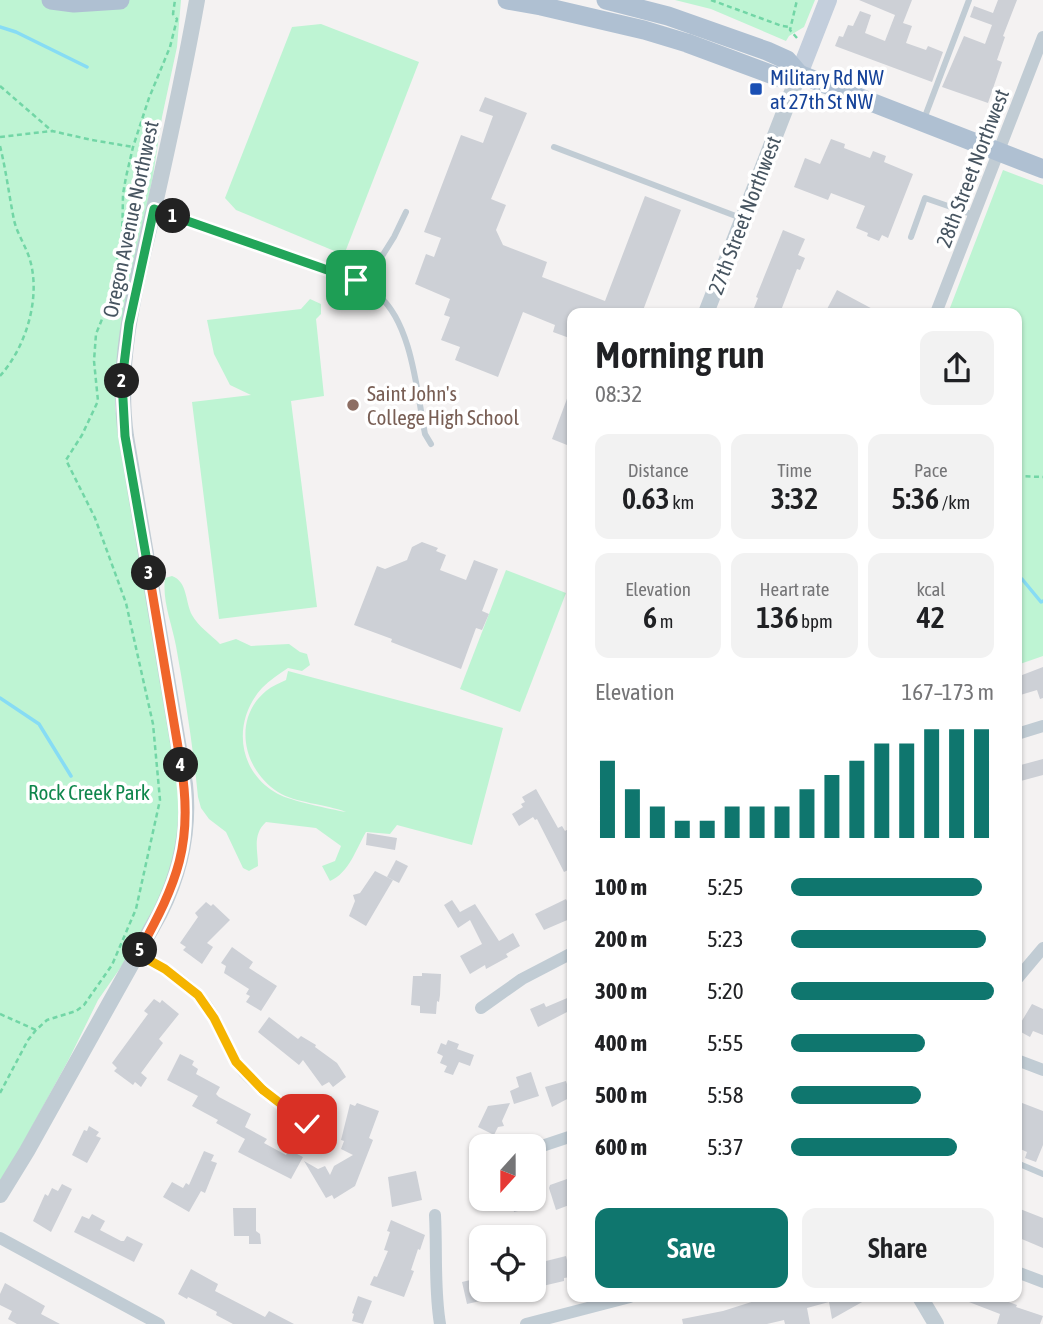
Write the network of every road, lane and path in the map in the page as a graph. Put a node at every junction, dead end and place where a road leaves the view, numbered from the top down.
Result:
1 (51, 0) edge
2 (121, 0) edge
3 (175, 0) edge
4 (197, 0) edge
5 (507, 0) edge
6 (606, 0) edge
7 (710, 0) edge
8 (797, 0) edge
9 (828, 0) edge
10 (969, 0) edge
11 (790, 27) junction
12 (1043, 37) edge
13 (796, 41) dead end
14 (799, 74) junction
15 (0, 86) edge
16 (923, 122) junction
17 (52, 131) junction
18 (0, 137) edge
19 (0, 145) edge
20 (133, 147) junction
21 (555, 147) dead end
22 (999, 152) junction
23 (1043, 169) edge
24 (154, 209) junction
25 (406, 212) dead end
26 (974, 215) junction
27 (743, 219) junction
28 (911, 237) dead end
29 (364, 285) junction
30 (708, 308) edge
31 (938, 308) edge
32 (0, 376) edge
33 (431, 444) dead end
34 (1022, 476) edge
35 (1043, 477) edge
36 (1043, 726) edge
37 (1022, 732) edge
38 (1043, 948) edge
39 (138, 954) junction
40 (567, 956) edge
41 (1022, 973) edge
42 (481, 1007) dead end
43 (0, 1014) edge
44 (36, 1030) junction
45 (1022, 1062) edge
46 (1043, 1070) edge
47 (0, 1093) edge
48 (307, 1124) dead end
49 (567, 1138) edge
50 (546, 1145) edge
51 (1022, 1165) edge
52 (1043, 1174) edge
53 (0, 1195) edge
54 (435, 1215) dead end
55 (0, 1238) edge
56 (1022, 1274) edge
57 (1043, 1282) edge
58 (611, 1302) edge
59 (923, 1302) edge
60 (158, 1324) edge
61 (440, 1324) edge
62 (526, 1324) edge
63 (936, 1324) edge

1 - 2 main road
3 - 20 path
4 - 24 street, Oregon Avenue Northwest
5 - 14 main road
6 - 14 main road
7 - 11 path
8 - 11 path
9 - 14 main road, 27th Street Northwest
10 - 16 lane
11 - 13 path
12 - 22 street, 28th Street Northwest
14 - 16 main road
14 - 27 street, 27th Street Northwest
15 - 17 path
16 - 22 main road
17 - 18 path
17 - 20 path
19 - 32 path
20 - 44 path
21 - 27 lane
22 - 23 main road
22 - 26 street, 28th Street Northwest
24 - 29 lane
24 - 39 street, Oregon Avenue Northwest
25 - 29 lane
26 - 28 lane
26 - 31 street, 28th Street Northwest
27 - 30 street, 27th Street Northwest
29 - 33 lane
34 - 35 path
36 - 37 street
38 - 41 street
39 - 48 street
39 - 53 street, Oregon Avenue Northwest
40 - 42 street
43 - 44 path
44 - 47 path
45 - 46 street
49 - 50 street
51 - 52 lane
54 - 61 street
55 - 60 street
56 - 57 street
58 - 62 street
59 - 63 street

